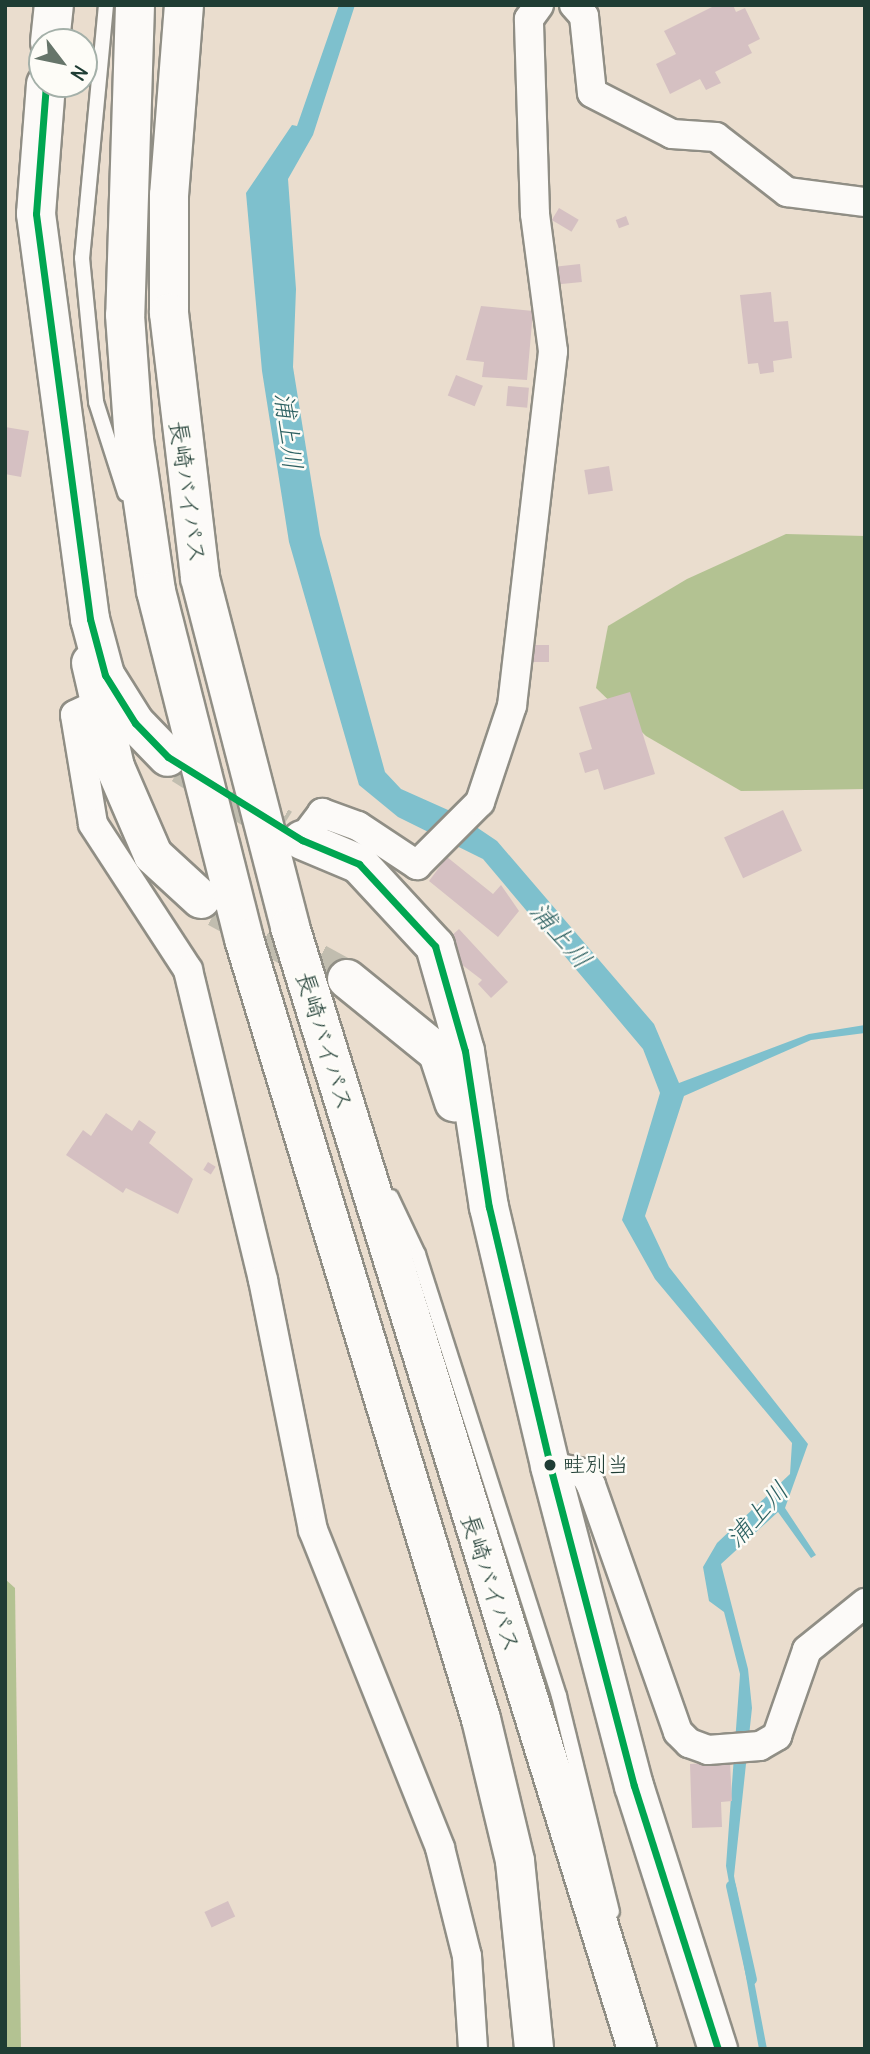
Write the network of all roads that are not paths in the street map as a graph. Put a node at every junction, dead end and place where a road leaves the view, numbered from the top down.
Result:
1 (54, 5) edge
2 (106, 5) edge
3 (135, 5) edge
4 (184, 5) edge
5 (539, 5) edge
6 (574, 5) edge
7 (52, 28) edge
8 (45, 98) edge
9 (865, 202) edge
10 (156, 591) junction
11 (90, 619) junction
12 (96, 705) junction
13 (168, 757) tunnel mouth
14 (302, 840) joint
15 (201, 899) tunnel mouth
16 (347, 979) tunnel mouth
17 (489, 1207) junction
18 (550, 1466) junction
19 (865, 1602) edge
20 (473, 2049) edge
21 (534, 2049) edge
22 (637, 2049) edge
23 (718, 2049) edge

1 - 7 main road
2 - 10 lane
3 - 10 main road, 長崎バイパス
4 - 22 main road, 長崎バイパス
5 - 14 street
6 - 9 street
8 - 11 main road
10 - 21 main road, 長崎バイパス
11 - 12 main road
11 - 13 main road
12 - 15 main road
12 - 20 street
14 - 17 main road
16 - 17 main road
17 - 18 main road
18 - 19 street
18 - 23 main road

